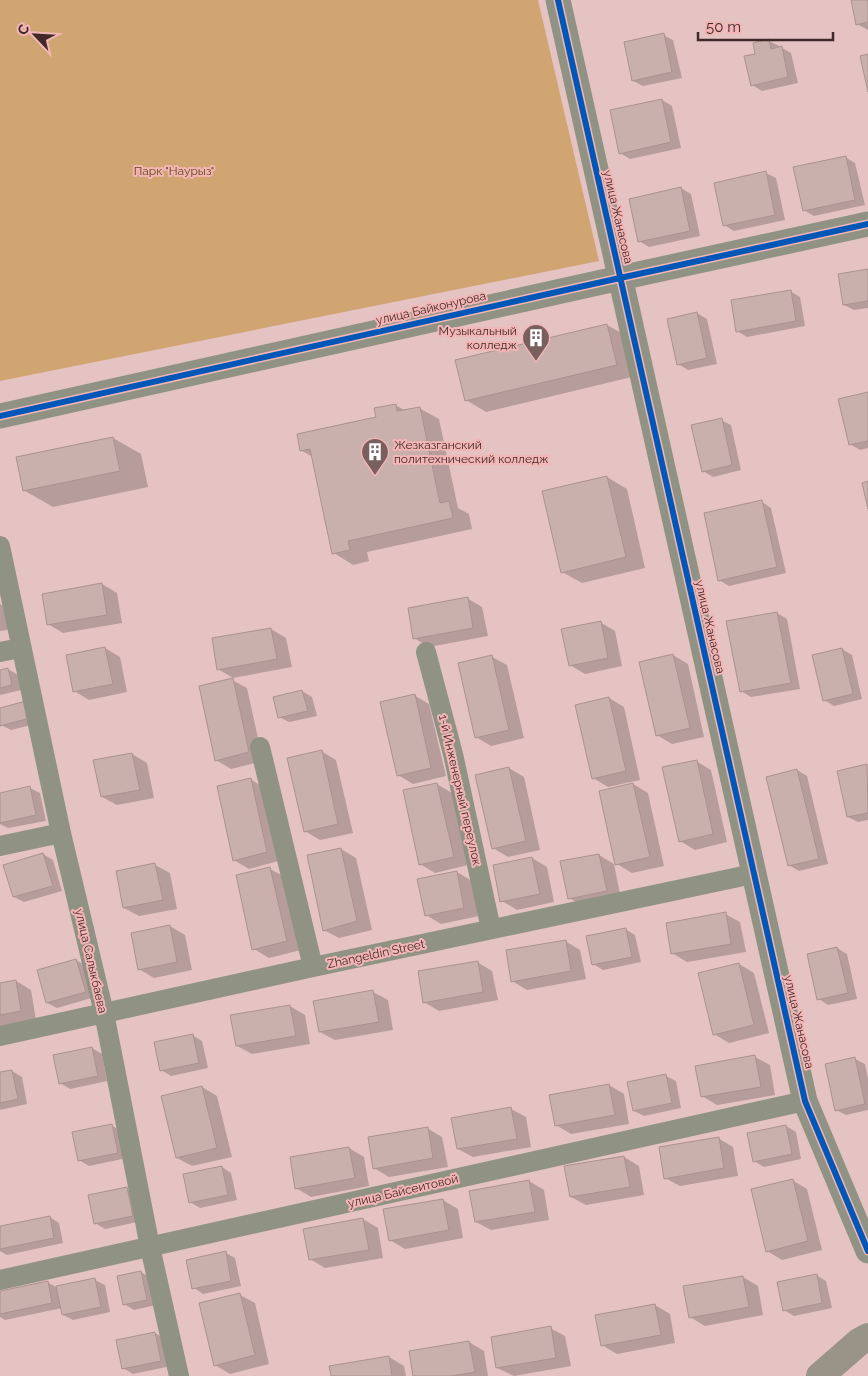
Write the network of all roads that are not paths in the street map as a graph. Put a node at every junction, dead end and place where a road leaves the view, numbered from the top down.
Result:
1 (558, 0) edge
2 (868, 224) edge
3 (620, 278) junction
4 (0, 416) edge
5 (0, 546) edge
6 (21, 648) junction
7 (0, 652) edge
8 (426, 652) dead end
9 (260, 747) dead end
10 (61, 833) junction
11 (0, 846) edge
12 (754, 874) junction
13 (491, 929) junction
14 (313, 967) junction
15 (104, 1013) junction
16 (0, 1036) edge
17 (805, 1101) junction
18 (150, 1247) junction
19 (868, 1251) edge
20 (0, 1280) edge
21 (868, 1337) edge
22 (819, 1375) edge
23 (178, 1376) edge

1 - 3 street, улица Жанасова
2 - 3 street, улица Байконурова
3 - 4 street, улица Байконурова
3 - 12 street, улица Жанасова
5 - 6 street, улица Салыкбаева
6 - 7 street
6 - 10 street, улица Салыкбаева
8 - 13 street, 1-й Инженерный переулок
9 - 14 street
10 - 11 street
10 - 15 street, улица Салыкбаева
12 - 13 street, Zhangeldin Street
12 - 17 street, улица Жанасова
13 - 14 street, Zhangeldin Street
14 - 15 street, Zhangeldin Street
15 - 16 street, Zhangeldin Street
15 - 18 street, улица Салыкбаева
17 - 18 street, улица Байсеитовой
17 - 19 street, улица Жанасова
18 - 20 street, улица Байсеитовой
18 - 23 street, улица Салыкбаева
21 - 22 main road

